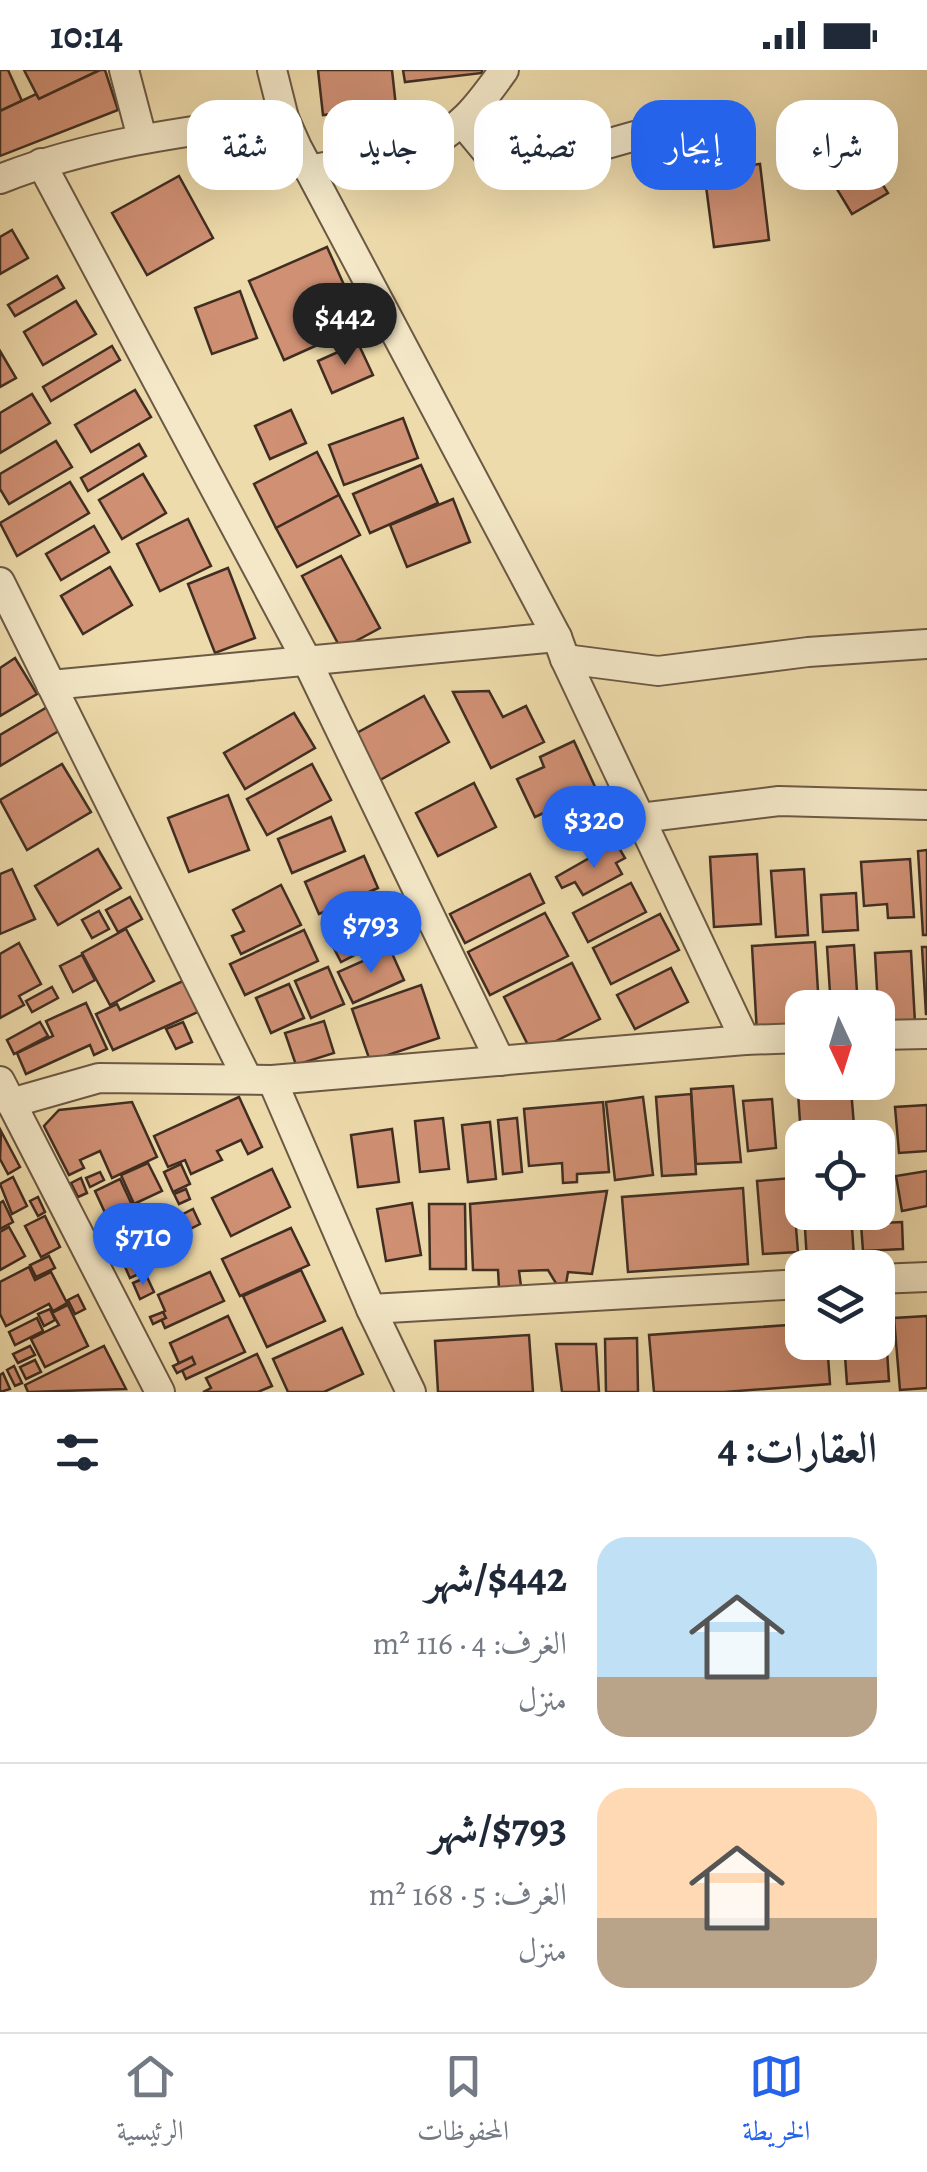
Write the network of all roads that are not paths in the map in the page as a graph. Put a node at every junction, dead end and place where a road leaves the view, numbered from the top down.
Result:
1 (124, 70) edge
2 (272, 70) edge
3 (504, 70) edge
4 (280, 100) edge
5 (463, 123) junction
6 (187, 132) edge
7 (631, 137) edge
8 (142, 138) junction
9 (303, 158) edge
10 (41, 163) junction
11 (309, 170) junction
12 (0, 180) edge
13 (0, 582) edge
14 (927, 644) edge
15 (561, 648) junction
16 (306, 658) junction
17 (50, 685) junction
18 (927, 805) edge
19 (640, 818) junction
20 (927, 1034) edge
21 (895, 1035) edge
22 (785, 1039) edge
23 (746, 1040) junction
24 (500, 1062) junction
25 (260, 1079) junction
26 (6, 1092) edge
27 (927, 1276) edge
28 (895, 1279) edge
29 (785, 1285) edge
30 (371, 1308) junction
31 (160, 1392) edge
32 (411, 1392) edge

1 - 8 street
2 - 4 street
3 - 5 street
5 - 7 street
5 - 11 street
6 - 8 street
8 - 10 street
9 - 11 street
10 - 12 street
10 - 16 street
11 - 15 street
13 - 17 street
14 - 15 street
15 - 16 street
15 - 19 street
16 - 17 street
16 - 24 street
17 - 25 street
18 - 19 street
19 - 23 street
20 - 21 street
22 - 23 street
23 - 24 street
24 - 25 street
25 - 26 street
25 - 30 street
26 - 31 street
27 - 28 street
29 - 30 street
30 - 32 street

